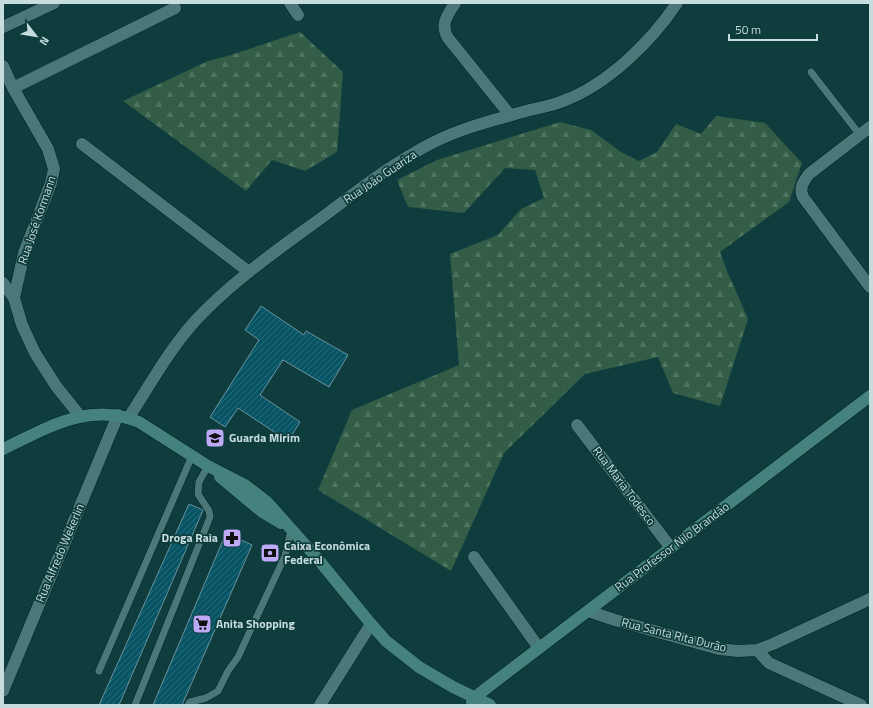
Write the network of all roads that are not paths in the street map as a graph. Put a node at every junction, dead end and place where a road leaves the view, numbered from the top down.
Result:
1 (54, 3) edge
2 (290, 3) edge
3 (455, 3) edge
4 (677, 3) edge
5 (175, 8) dead end
6 (298, 15) dead end
7 (3, 27) edge
8 (3, 66) edge
9 (810, 72) dead end
10 (13, 88) junction
11 (510, 115) junction
12 (870, 128) edge
13 (860, 135) junction
14 (82, 144) dead end
15 (249, 272) junction
16 (3, 283) edge
17 (870, 287) edge
18 (14, 298) junction
19 (870, 396) edge
20 (80, 416) junction
21 (123, 416) junction
22 (577, 424) dead end
23 (3, 449) edge
24 (192, 456) junction
25 (208, 466) junction
26 (292, 530) junction
27 (671, 548) junction
28 (474, 557) dead end
29 (870, 599) edge
30 (588, 611) junction
31 (371, 624) junction
32 (539, 648) junction
33 (757, 650) junction
34 (99, 671) dead end
35 (3, 690) edge
36 (472, 701) edge
37 (136, 705) edge
38 (188, 705) edge
39 (320, 705) edge
40 (490, 705) edge
41 (861, 705) edge

1 - 7 street
2 - 6 street
3 - 11 street
4 - 11 street, Rua João Guariza
5 - 10 street
8 - 10 street, Rua José Kormann
9 - 13 lane
10 - 18 street, Rua José Kormann
11 - 15 street, Rua João Guariza
12 - 13 street
13 - 17 street
14 - 15 street
15 - 21 street, Rua João Guariza
16 - 18 street
18 - 20 street, Rua José Kormann
19 - 27 main road, Rua Professor Nilo Brandão
20 - 21 main road
20 - 23 main road
21 - 24 main road
21 - 35 street, Rua Alfredo Wekerlin
22 - 27 street, Rua Maria Todesco
24 - 25 main road
24 - 34 lane
25 - 26 main road
25 - 37 lane
26 - 31 main road
26 - 38 lane
27 - 30 main road, Rua Professor Nilo Brandão
28 - 32 street
29 - 33 street, Rua Santa Rita Durão
30 - 32 main road, Rua Professor Nilo Brandão
30 - 33 street, Rua Santa Rita Durão
31 - 36 main road
31 - 39 street
32 - 36 main road, Rua Professor Nilo Brandão
33 - 41 street
36 - 40 main road

